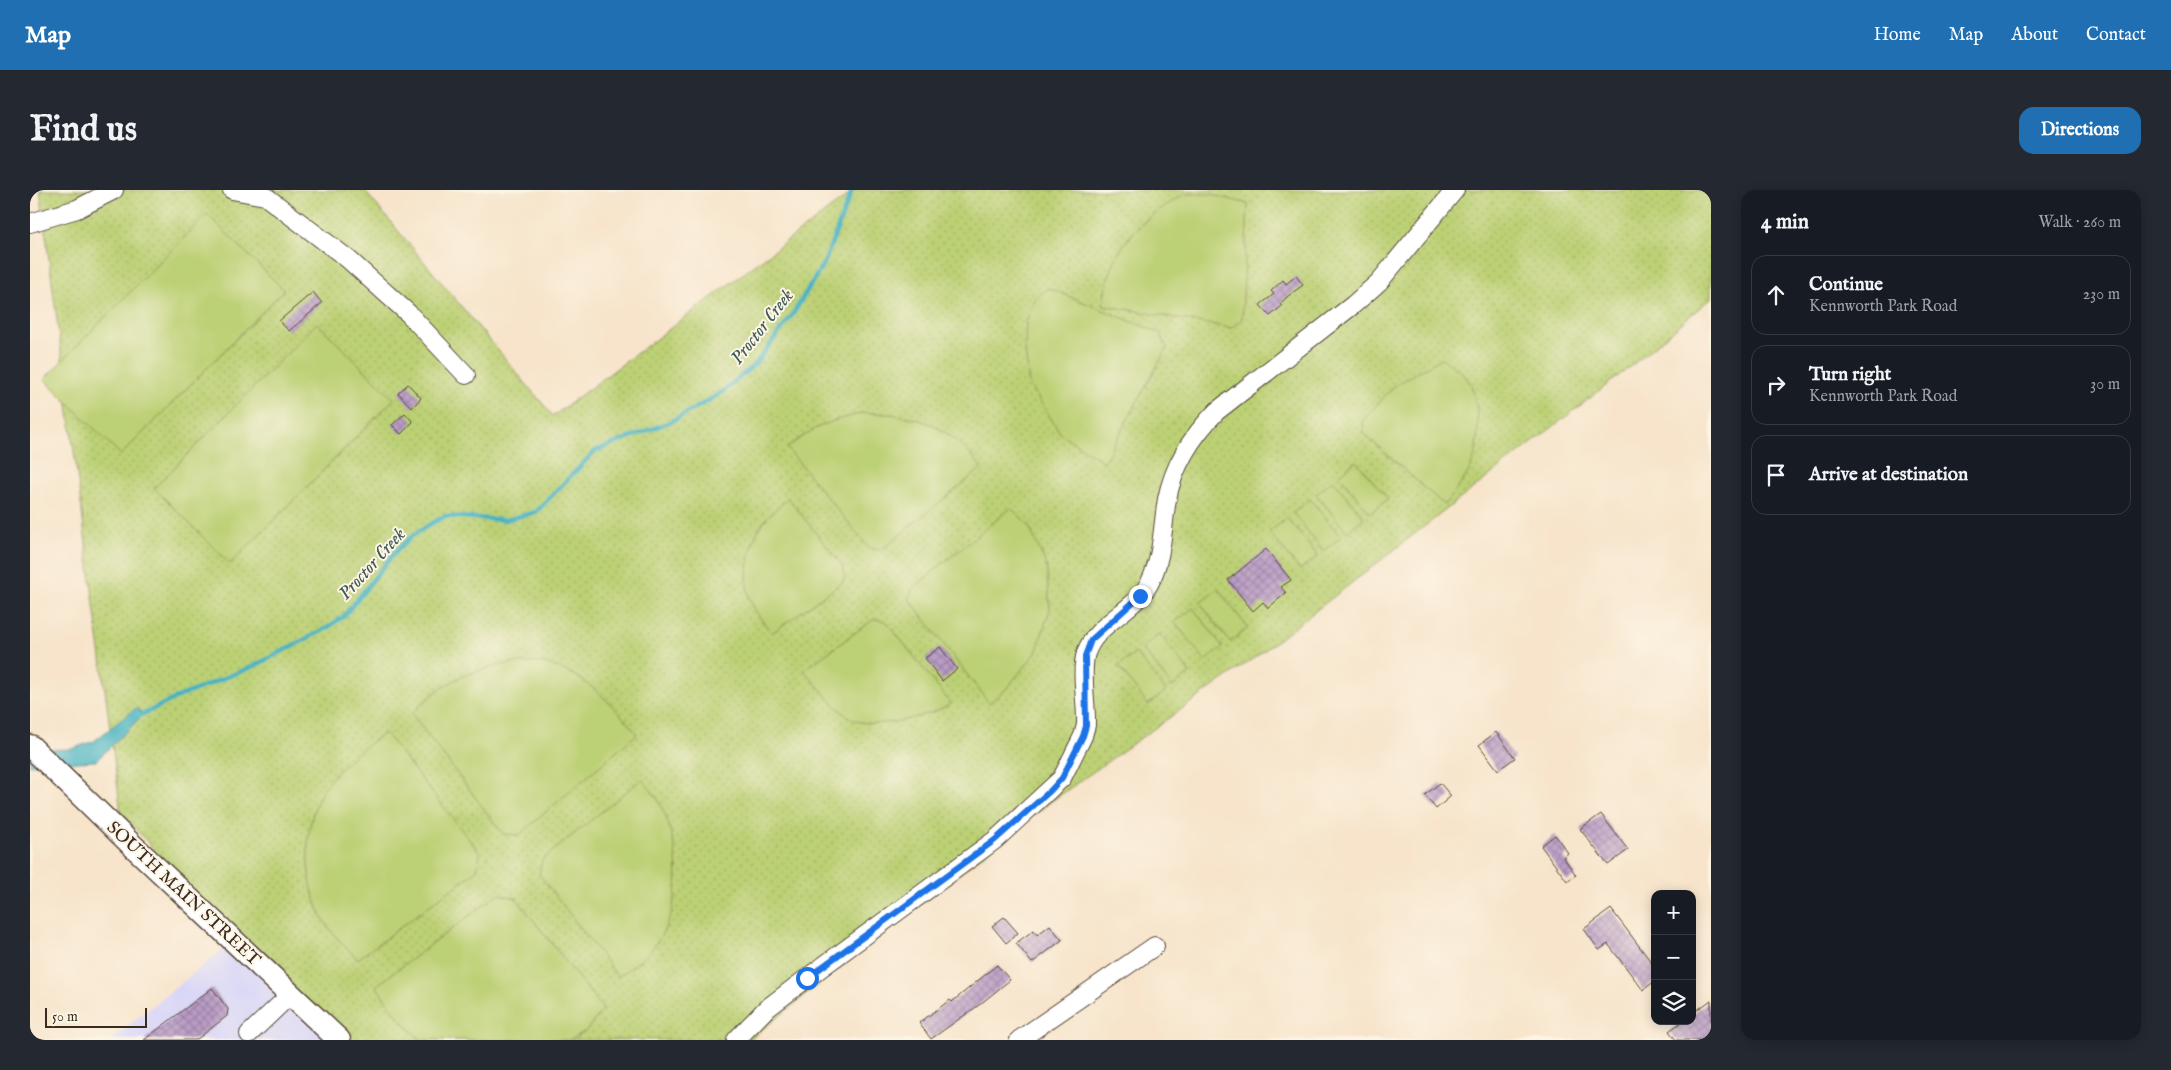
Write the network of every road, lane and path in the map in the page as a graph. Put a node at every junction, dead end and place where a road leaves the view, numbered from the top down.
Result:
1 (114, 190) edge
2 (232, 190) edge
3 (1455, 190) edge
4 (30, 223) edge
5 (466, 375) dead end
6 (30, 746) edge
7 (1155, 946) dead end
8 (291, 994) junction
9 (248, 1034) dead end
10 (339, 1040) edge
11 (736, 1040) edge
12 (1019, 1040) edge

1 - 4 street
2 - 5 street
3 - 11 street
6 - 8 main road, SOUTH MAIN STREET
7 - 12 street
8 - 9 street
8 - 10 main road, SOUTH MAIN STREET

